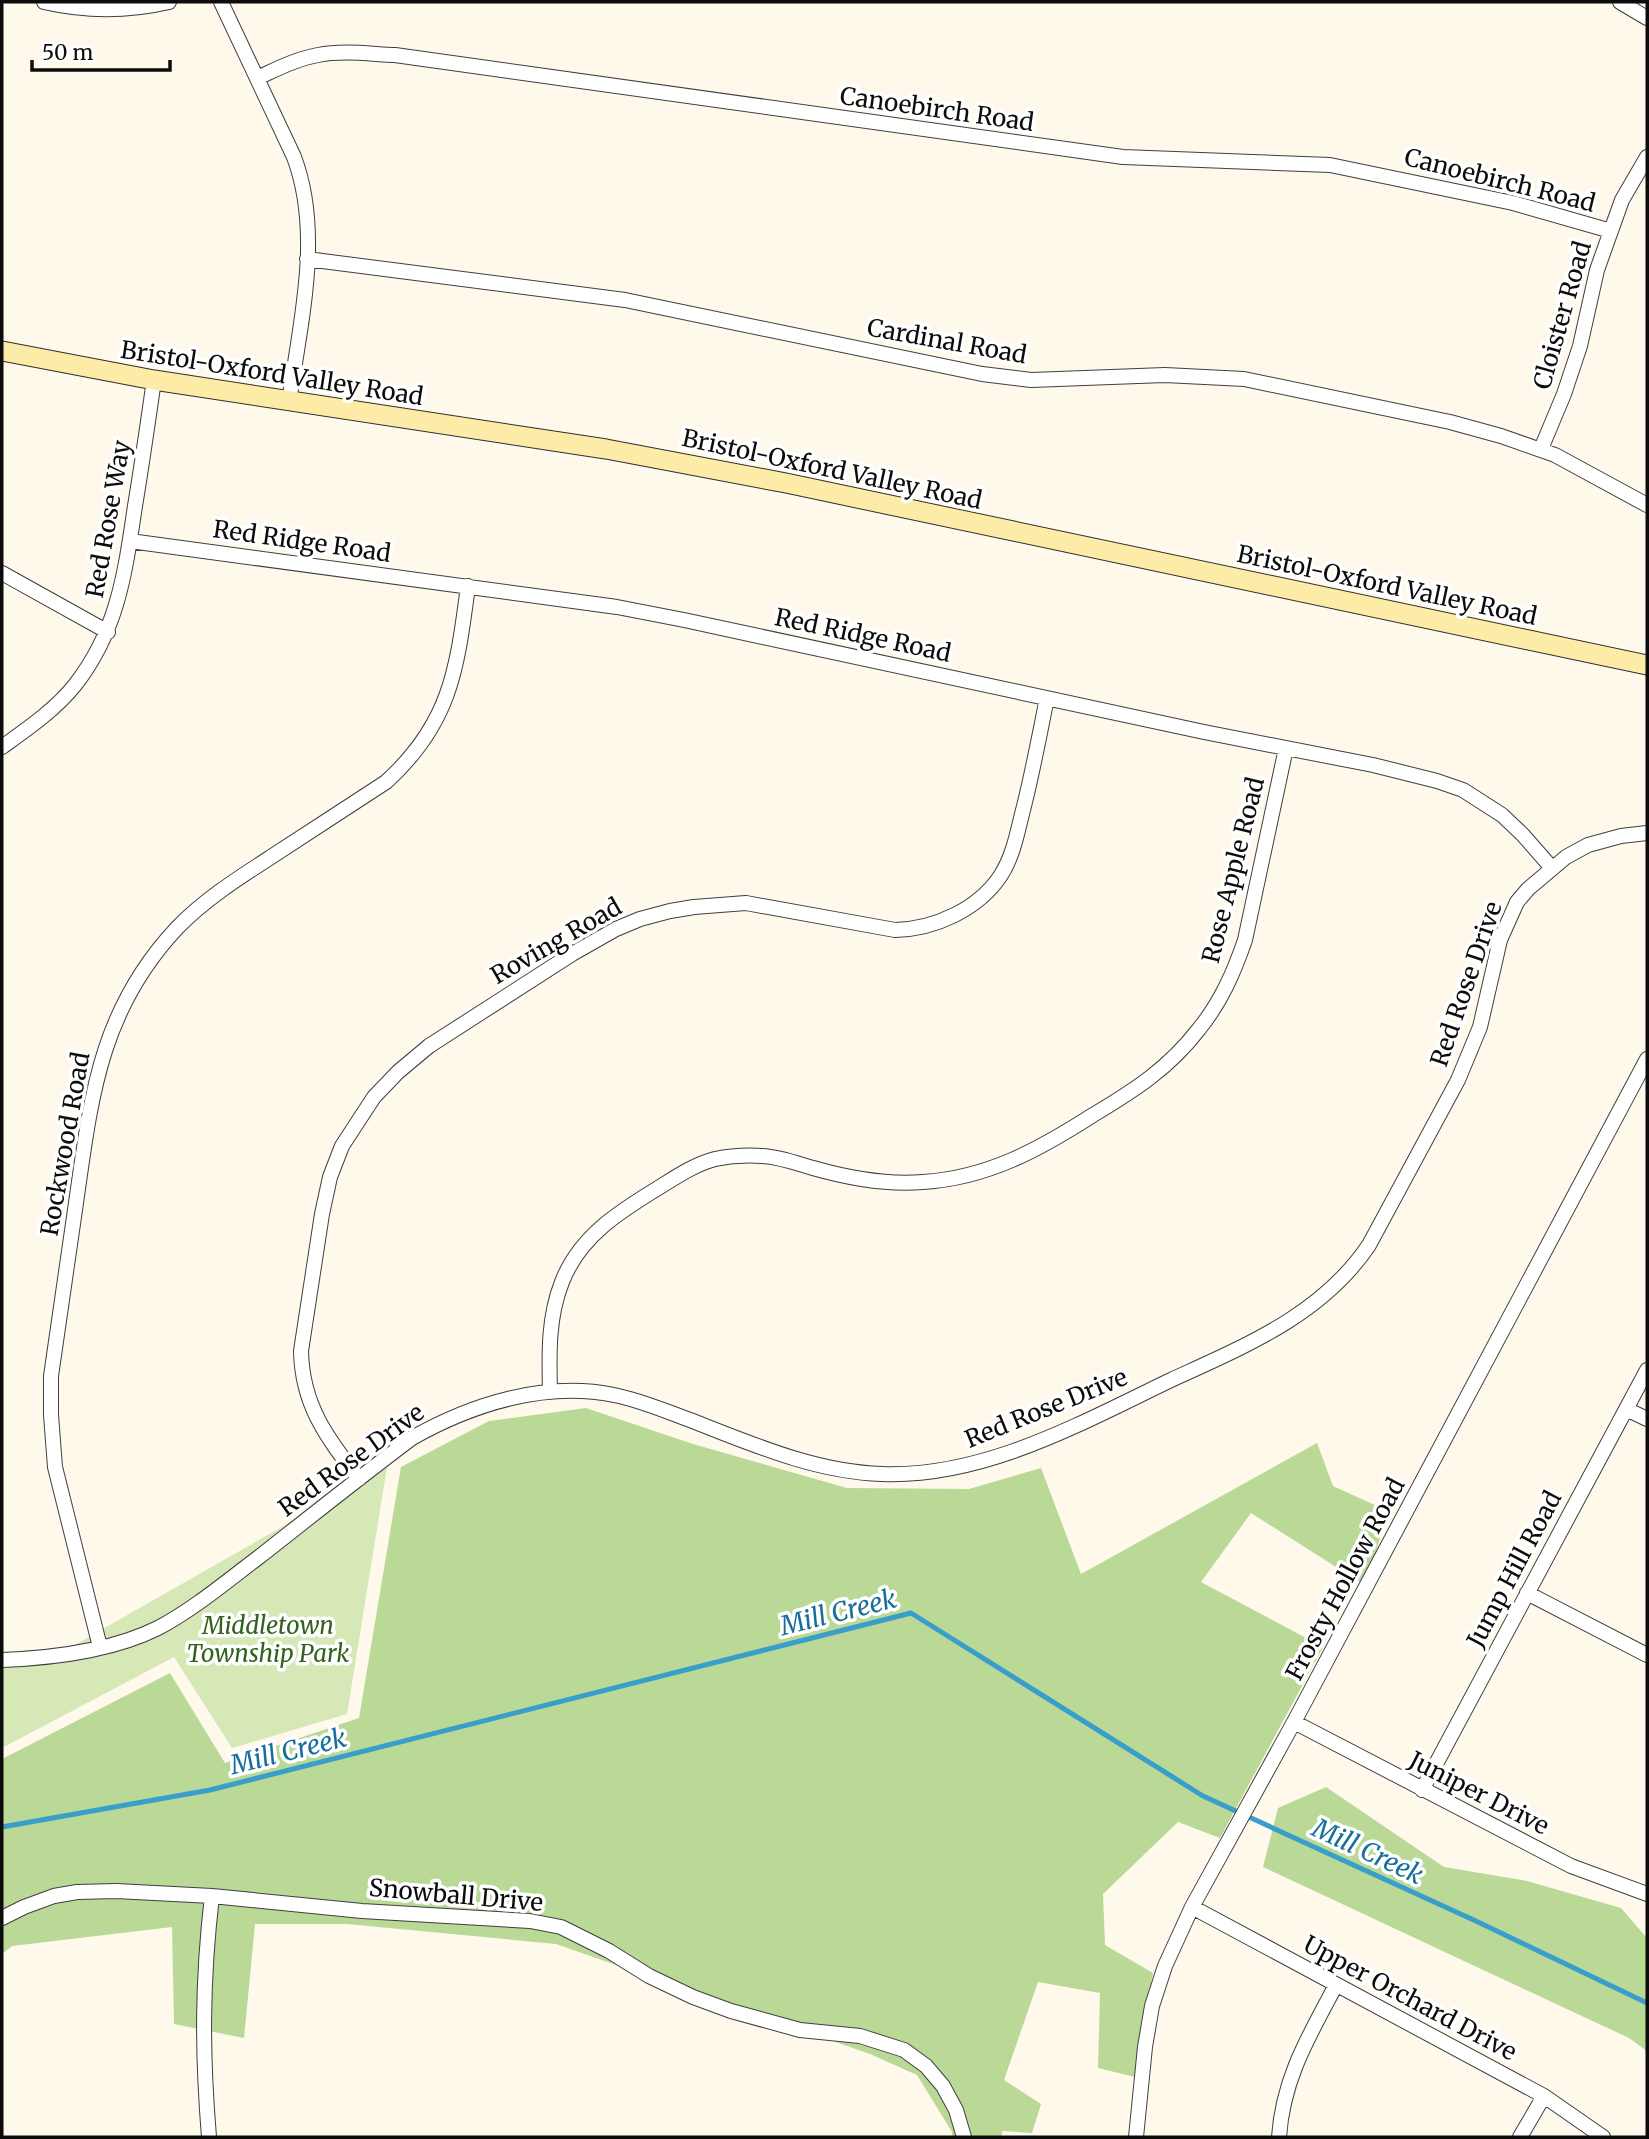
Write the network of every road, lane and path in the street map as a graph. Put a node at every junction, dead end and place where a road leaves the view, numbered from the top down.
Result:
1 (44, 2) edge
2 (169, 2) edge
3 (221, 2) edge
4 (1620, 2) edge
5 (1647, 18) edge
6 (257, 78) junction
7 (1647, 157) edge
8 (1611, 231) junction
9 (307, 259) junction
10 (2, 351) edge
11 (155, 380) junction
12 (289, 402) junction
13 (1541, 449) junction
14 (1647, 505) edge
15 (130, 541) junction
16 (2, 573) edge
17 (468, 586) junction
18 (108, 632) junction
19 (1647, 665) edge
20 (1046, 698) junction
21 (2, 747) edge
22 (1286, 748) junction
23 (1647, 833) edge
24 (1551, 867) junction
25 (1647, 1059) edge
26 (1647, 1370) edge
27 (550, 1392) junction
28 (1626, 1409) junction
29 (1647, 1419) edge
30 (359, 1479) junction
31 (1527, 1593) junction
32 (100, 1647) junction
33 (1647, 1655) edge
34 (2, 1660) edge
35 (1294, 1722) junction
36 (1422, 1790) junction
37 (1647, 1894) edge
38 (212, 1896) junction
39 (1192, 1907) junction
40 (2, 1918) edge
41 (1336, 1985) junction
42 (1544, 2096) junction
43 (209, 2137) edge
44 (964, 2137) edge
45 (1136, 2137) edge
46 (1279, 2137) edge
47 (1520, 2137) edge
48 (1603, 2137) edge

1 - 2 street
3 - 6 street
4 - 5 street
6 - 8 street, Canoebirch Road
6 - 9 street
7 - 8 street, Cloister Road
8 - 13 street, Cloister Road
9 - 12 street
9 - 13 street, Cardinal Road
10 - 11 main road, Bristol-Oxford Valley Road
11 - 12 main road, Bristol-Oxford Valley Road
11 - 15 street, Red Rose Way
12 - 19 main road, Bristol-Oxford Valley Road
13 - 14 street, Cardinal Road
15 - 17 street, Red Ridge Road
15 - 18 street, Red Rose Way
16 - 18 street
17 - 20 street, Red Ridge Road
17 - 32 street, Rockwood Road
18 - 21 street, Red Rose Way
20 - 22 street, Red Ridge Road
20 - 30 street, Roving Road
22 - 24 street, Red Ridge Road
22 - 27 street, Rose Apple Road
23 - 24 street, Red Rose Drive
24 - 27 street, Red Rose Drive
25 - 35 street, Frosty Hollow Road
26 - 28 street, Jump Hill Road
27 - 30 street, Red Rose Drive
28 - 29 street
28 - 31 street, Jump Hill Road
30 - 32 street, Red Rose Drive
31 - 33 street
31 - 36 street, Jump Hill Road
32 - 34 street, Red Rose Drive
35 - 36 street, Juniper Drive
35 - 39 street, Frosty Hollow Road
36 - 37 street, Juniper Drive
38 - 40 street, Snowball Drive
38 - 43 street
38 - 44 street, Snowball Drive
39 - 41 street, Upper Orchard Drive
39 - 45 street, Frosty Hollow Road
41 - 42 street, Upper Orchard Drive
41 - 46 street
42 - 47 street
42 - 48 street, Upper Orchard Drive

